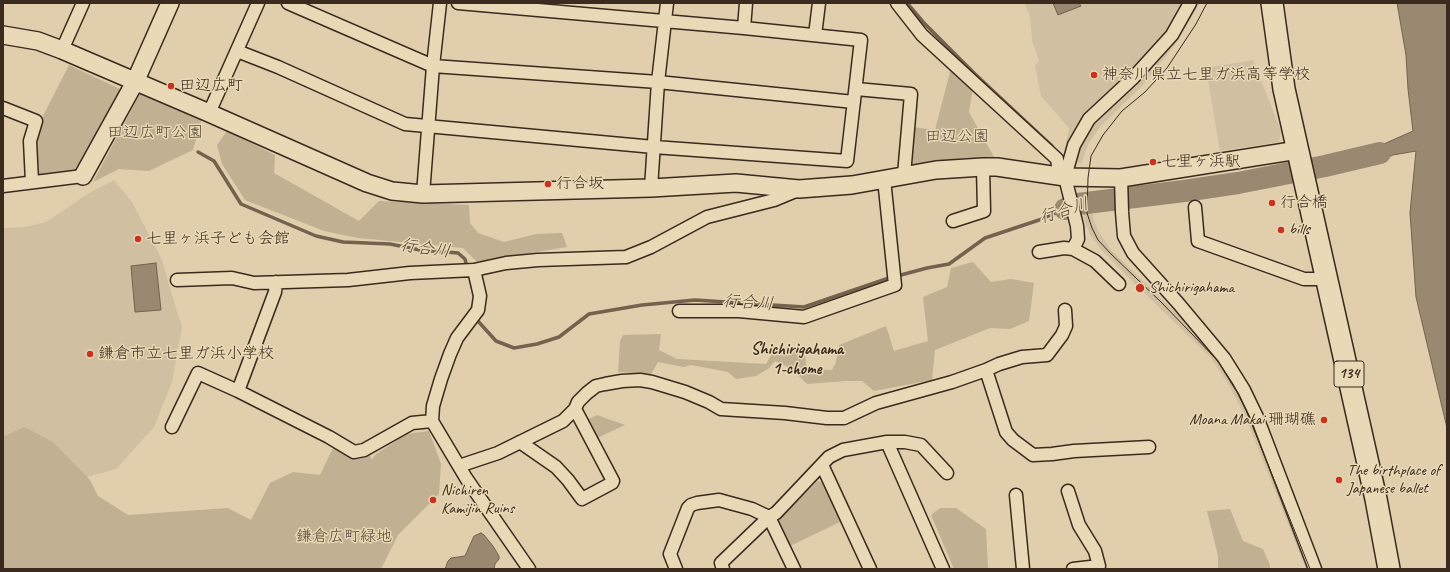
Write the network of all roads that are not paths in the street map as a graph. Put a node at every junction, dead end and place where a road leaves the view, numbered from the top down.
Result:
1 (83, 3) edge
2 (170, 3) edge
3 (258, 3) edge
4 (288, 3) edge
5 (440, 3) edge
6 (458, 3) edge
7 (667, 3) edge
8 (746, 3) edge
9 (819, 3) edge
10 (897, 3) edge
11 (1190, 3) edge
12 (1272, 3) edge
13 (515, 6) edge
14 (590, 8) edge
15 (665, 22) junction
16 (744, 28) junction
17 (3, 35) edge
18 (815, 35) junction
19 (62, 50) junction
20 (237, 51) junction
21 (433, 66) junction
22 (136, 82) junction
23 (658, 82) junction
24 (856, 89) junction
25 (854, 102) junction
26 (3, 108) edge
27 (209, 113) junction
28 (428, 126) junction
29 (654, 147) junction
30 (1301, 164) junction
31 (983, 167) junction
32 (904, 175) junction
33 (83, 176) joint
34 (1061, 177) junction
35 (884, 179) junction
36 (32, 182) junction
37 (1121, 184) junction
38 (3, 186) edge
39 (651, 188) junction
40 (799, 189) junction
41 (423, 194) junction
42 (1195, 207) dead end
43 (953, 221) dead end
44 (1073, 249) junction
45 (1039, 252) dead end
46 (474, 270) junction
47 (1327, 279) junction
48 (177, 280) dead end
49 (276, 282) junction
50 (1119, 284) dead end
51 (1065, 310) dead end
52 (679, 311) dead end
53 (986, 370) junction
54 (238, 391) junction
55 (575, 409) junction
56 (432, 421) junction
57 (172, 426) dead end
58 (520, 442) junction
59 (887, 442) junction
60 (1149, 447) dead end
61 (822, 465) junction
62 (459, 466) junction
63 (947, 473) dead end
64 (1068, 491) dead end
65 (1016, 495) dead end
66 (769, 517) junction
67 (529, 569) edge
68 (676, 569) edge
69 (723, 569) edge
70 (794, 569) edge
71 (870, 569) edge
72 (942, 569) edge
73 (1023, 569) edge
74 (1073, 569) edge
75 (1315, 569) edge
76 (1389, 569) edge

1 - 19 street
2 - 22 street
3 - 20 street
4 - 21 street
5 - 21 street
6 - 13 street
7 - 15 street
8 - 16 street
9 - 18 street
10 - 34 street
11 - 34 street
12 - 30 highway, 134
13 - 14 street
14 - 15 street
15 - 16 street
15 - 23 street
16 - 18 street
17 - 19 street
18 - 24 street
19 - 22 street
20 - 27 street
20 - 28 street
21 - 23 street
21 - 28 street
22 - 27 street
22 - 33 street
23 - 25 street
23 - 29 street
24 - 25 street
24 - 32 street
25 - 29 street
26 - 36 street
27 - 41 street
28 - 29 street
28 - 41 street
29 - 39 street
30 - 37 street
30 - 47 highway, 134
31 - 32 street
31 - 34 street
31 - 43 street
32 - 35 street
33 - 36 street
34 - 37 street
34 - 44 street
35 - 40 street
35 - 52 street
36 - 38 street
37 - 75 street
39 - 40 street
39 - 41 street
40 - 46 street
42 - 47 street
44 - 45 street
44 - 50 street
46 - 49 street
46 - 56 street
47 - 76 highway, 134
48 - 49 street
49 - 54 street
51 - 53 street
53 - 55 street
53 - 60 street
54 - 56 street
54 - 57 street
55 - 58 street
55 - 58 street
56 - 62 street
58 - 62 street
59 - 61 street
59 - 63 street
59 - 72 street
61 - 66 street
61 - 71 street
62 - 67 street
64 - 74 street
65 - 73 street
66 - 68 street
66 - 69 street
66 - 70 street

